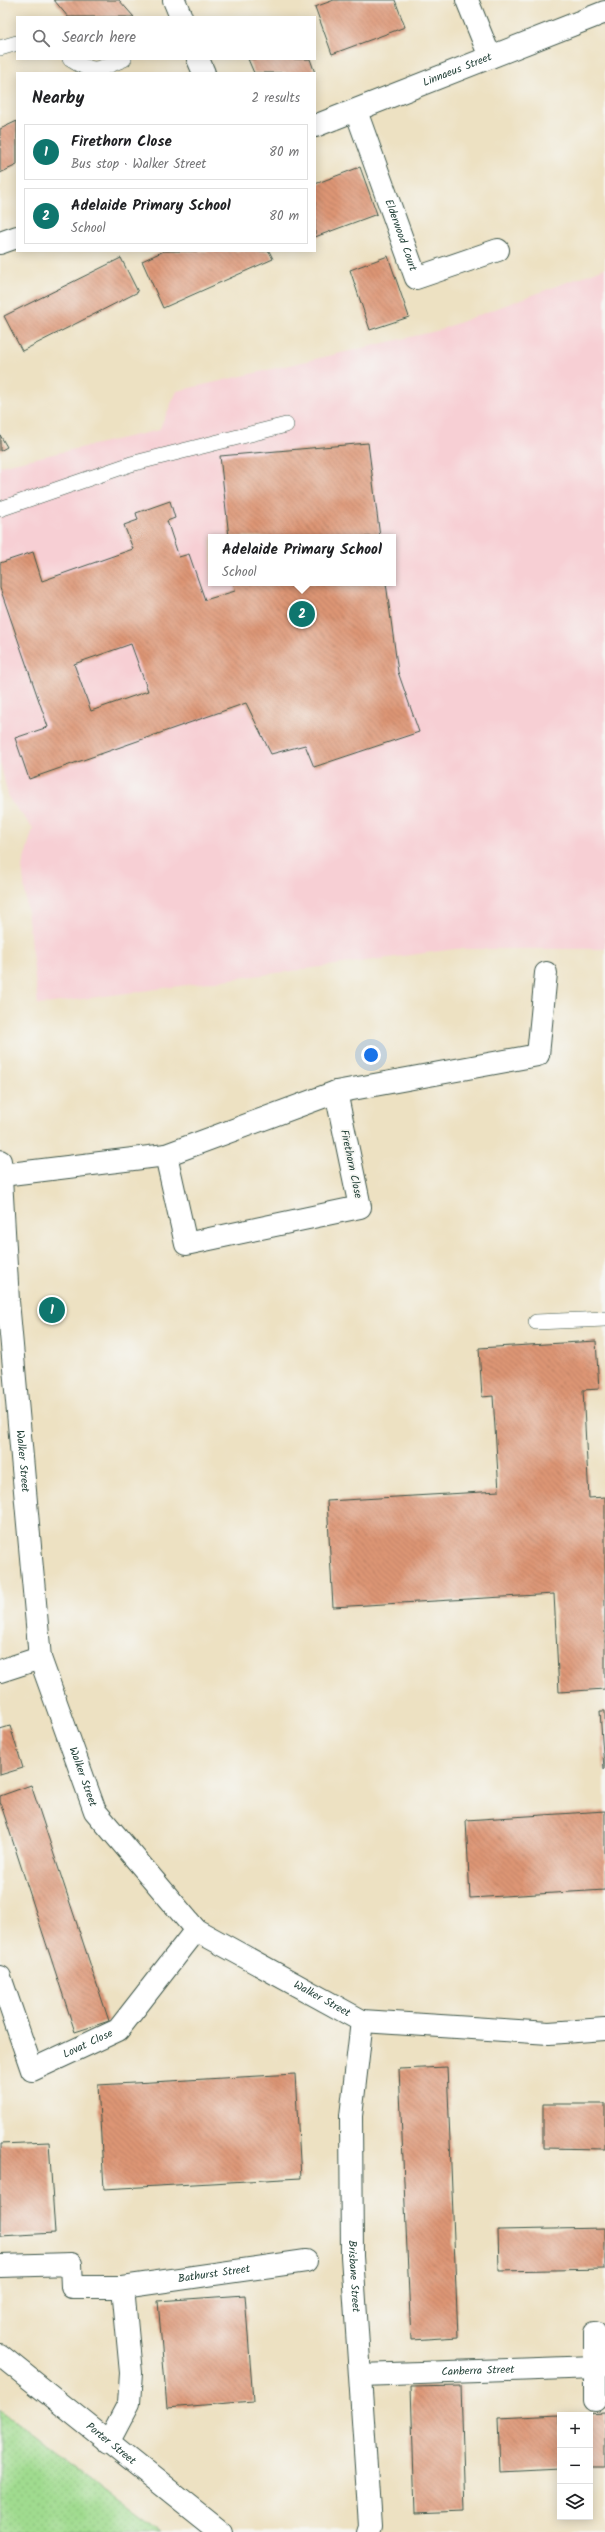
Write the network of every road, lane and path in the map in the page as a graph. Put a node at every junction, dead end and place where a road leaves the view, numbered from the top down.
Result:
1 (174, 0) edge
2 (467, 0) edge
3 (181, 16) edge
4 (603, 18) edge
5 (16, 43) edge
6 (0, 48) edge
7 (490, 58) junction
8 (72, 60) edge
9 (122, 60) edge
10 (198, 60) edge
11 (204, 72) edge
12 (356, 111) junction
13 (316, 126) edge
14 (16, 237) edge
15 (0, 243) edge
16 (498, 250) dead end
17 (286, 425) dead end
18 (0, 509) edge
19 (546, 973) dead end
20 (336, 1092) junction
21 (166, 1155) junction
22 (1, 1168) edge
23 (4, 1302) edge
24 (605, 1319) edge
25 (536, 1322) dead end
26 (40, 1658) junction
27 (0, 1671) edge
28 (196, 1930) junction
29 (0, 1977) edge
30 (362, 2021) junction
31 (605, 2029) edge
32 (306, 2260) dead end
33 (0, 2266) edge
34 (123, 2287) junction
35 (595, 2333) dead end
36 (0, 2355) edge
37 (595, 2367) junction
38 (361, 2375) junction
39 (595, 2400) dead end
40 (108, 2443) junction
41 (221, 2532) edge
42 (368, 2532) edge

1 - 3 street
2 - 7 street
4 - 7 street, Linnaeus Street
5 - 6 lane
7 - 12 street, Linnaeus Street
8 - 9 lane
10 - 11 street
12 - 13 street, Linnaeus Street
12 - 16 street, Elderwood Court
14 - 15 street
17 - 18 lane
19 - 20 street
20 - 21 street
20 - 21 street, Firethorn Close
21 - 22 street
22 - 23 street, Walker Street
23 - 26 street, Walker Street
24 - 25 lane
26 - 27 street
26 - 28 street, Walker Street
28 - 29 street, Lovat Close
28 - 30 street, Walker Street
30 - 31 street, Walker Street
30 - 38 street, Brisbane Street
32 - 34 street, Bathurst Street
33 - 34 street, Bathurst Street
34 - 40 street
35 - 37 street
36 - 40 street, Porter Street
37 - 38 street, Canberra Street
37 - 39 street
38 - 42 street, Brisbane Street
40 - 41 street, Porter Street

